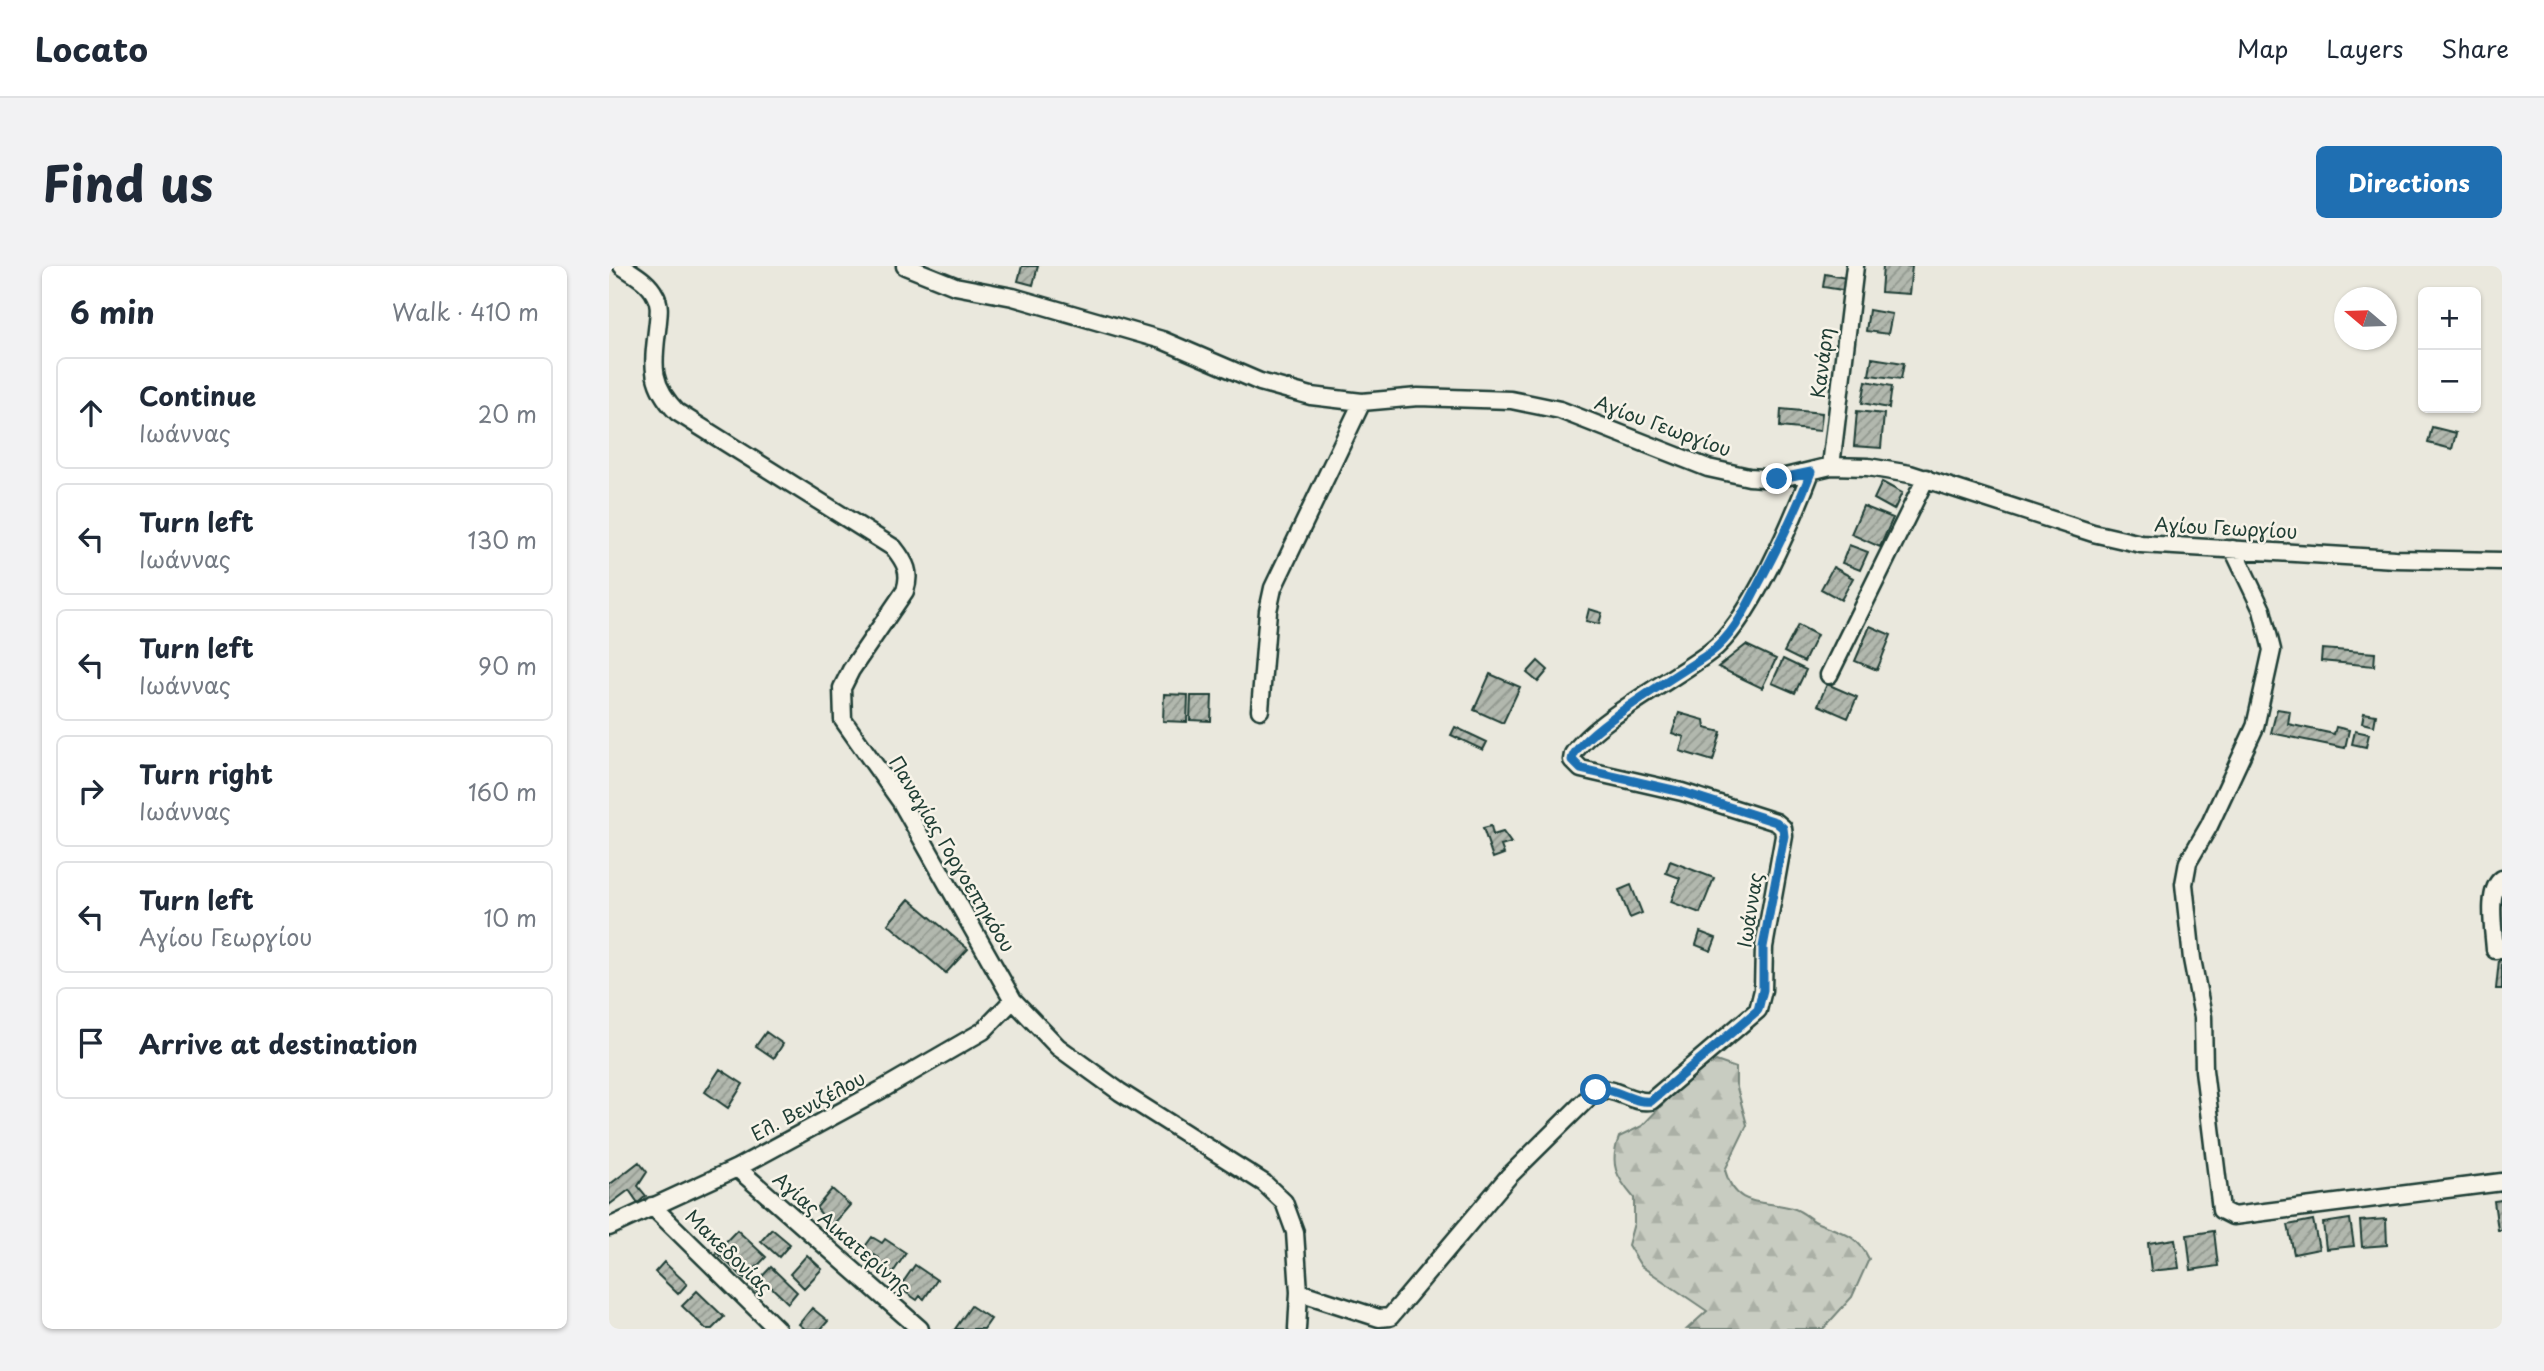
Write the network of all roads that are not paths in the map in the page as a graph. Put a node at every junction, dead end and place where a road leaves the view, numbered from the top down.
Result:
1 (622, 266) edge
2 (905, 266) edge
3 (1855, 266) edge
4 (1361, 402) junction
5 (1831, 466) junction
6 (1811, 472) junction
7 (1926, 478) junction
8 (2233, 549) junction
9 (2502, 561) edge
10 (1829, 675) dead end
11 (1260, 710) dead end
12 (2502, 879) edge
13 (2502, 949) edge
14 (1013, 1000) junction
15 (737, 1168) junction
16 (2502, 1182) edge
17 (652, 1206) junction
18 (609, 1227) edge
19 (1299, 1292) junction
20 (777, 1329) edge
21 (920, 1329) edge
22 (1297, 1329) edge

1 - 14 street, Παναγίας Γοργοεπηκόου
2 - 4 street, Αγίου Γεωργίου
3 - 5 street, Κανάρη
4 - 6 street, Αγίου Γεωργίου
4 - 11 street
5 - 6 street, Αγίου Γεωργίου
5 - 7 street, Αγίου Γεωργίου
6 - 19 street, Ιωάννας
7 - 8 street, Αγίου Γεωργίου
7 - 10 street
8 - 9 street, Αγίου Γεωργίου
8 - 16 street
12 - 13 street
14 - 15 street, Ελ. Βενιζέλου
14 - 19 street, Παναγίας Γοργοεπηκόου
15 - 17 street, Ελ. Βενιζέλου
15 - 21 street, Αγίας Αικατερίνης
17 - 18 street, Ελ. Βενιζέλου
17 - 20 street, Μακεδονίας
19 - 22 street, Παναγίας Γοργοεπηκόου

